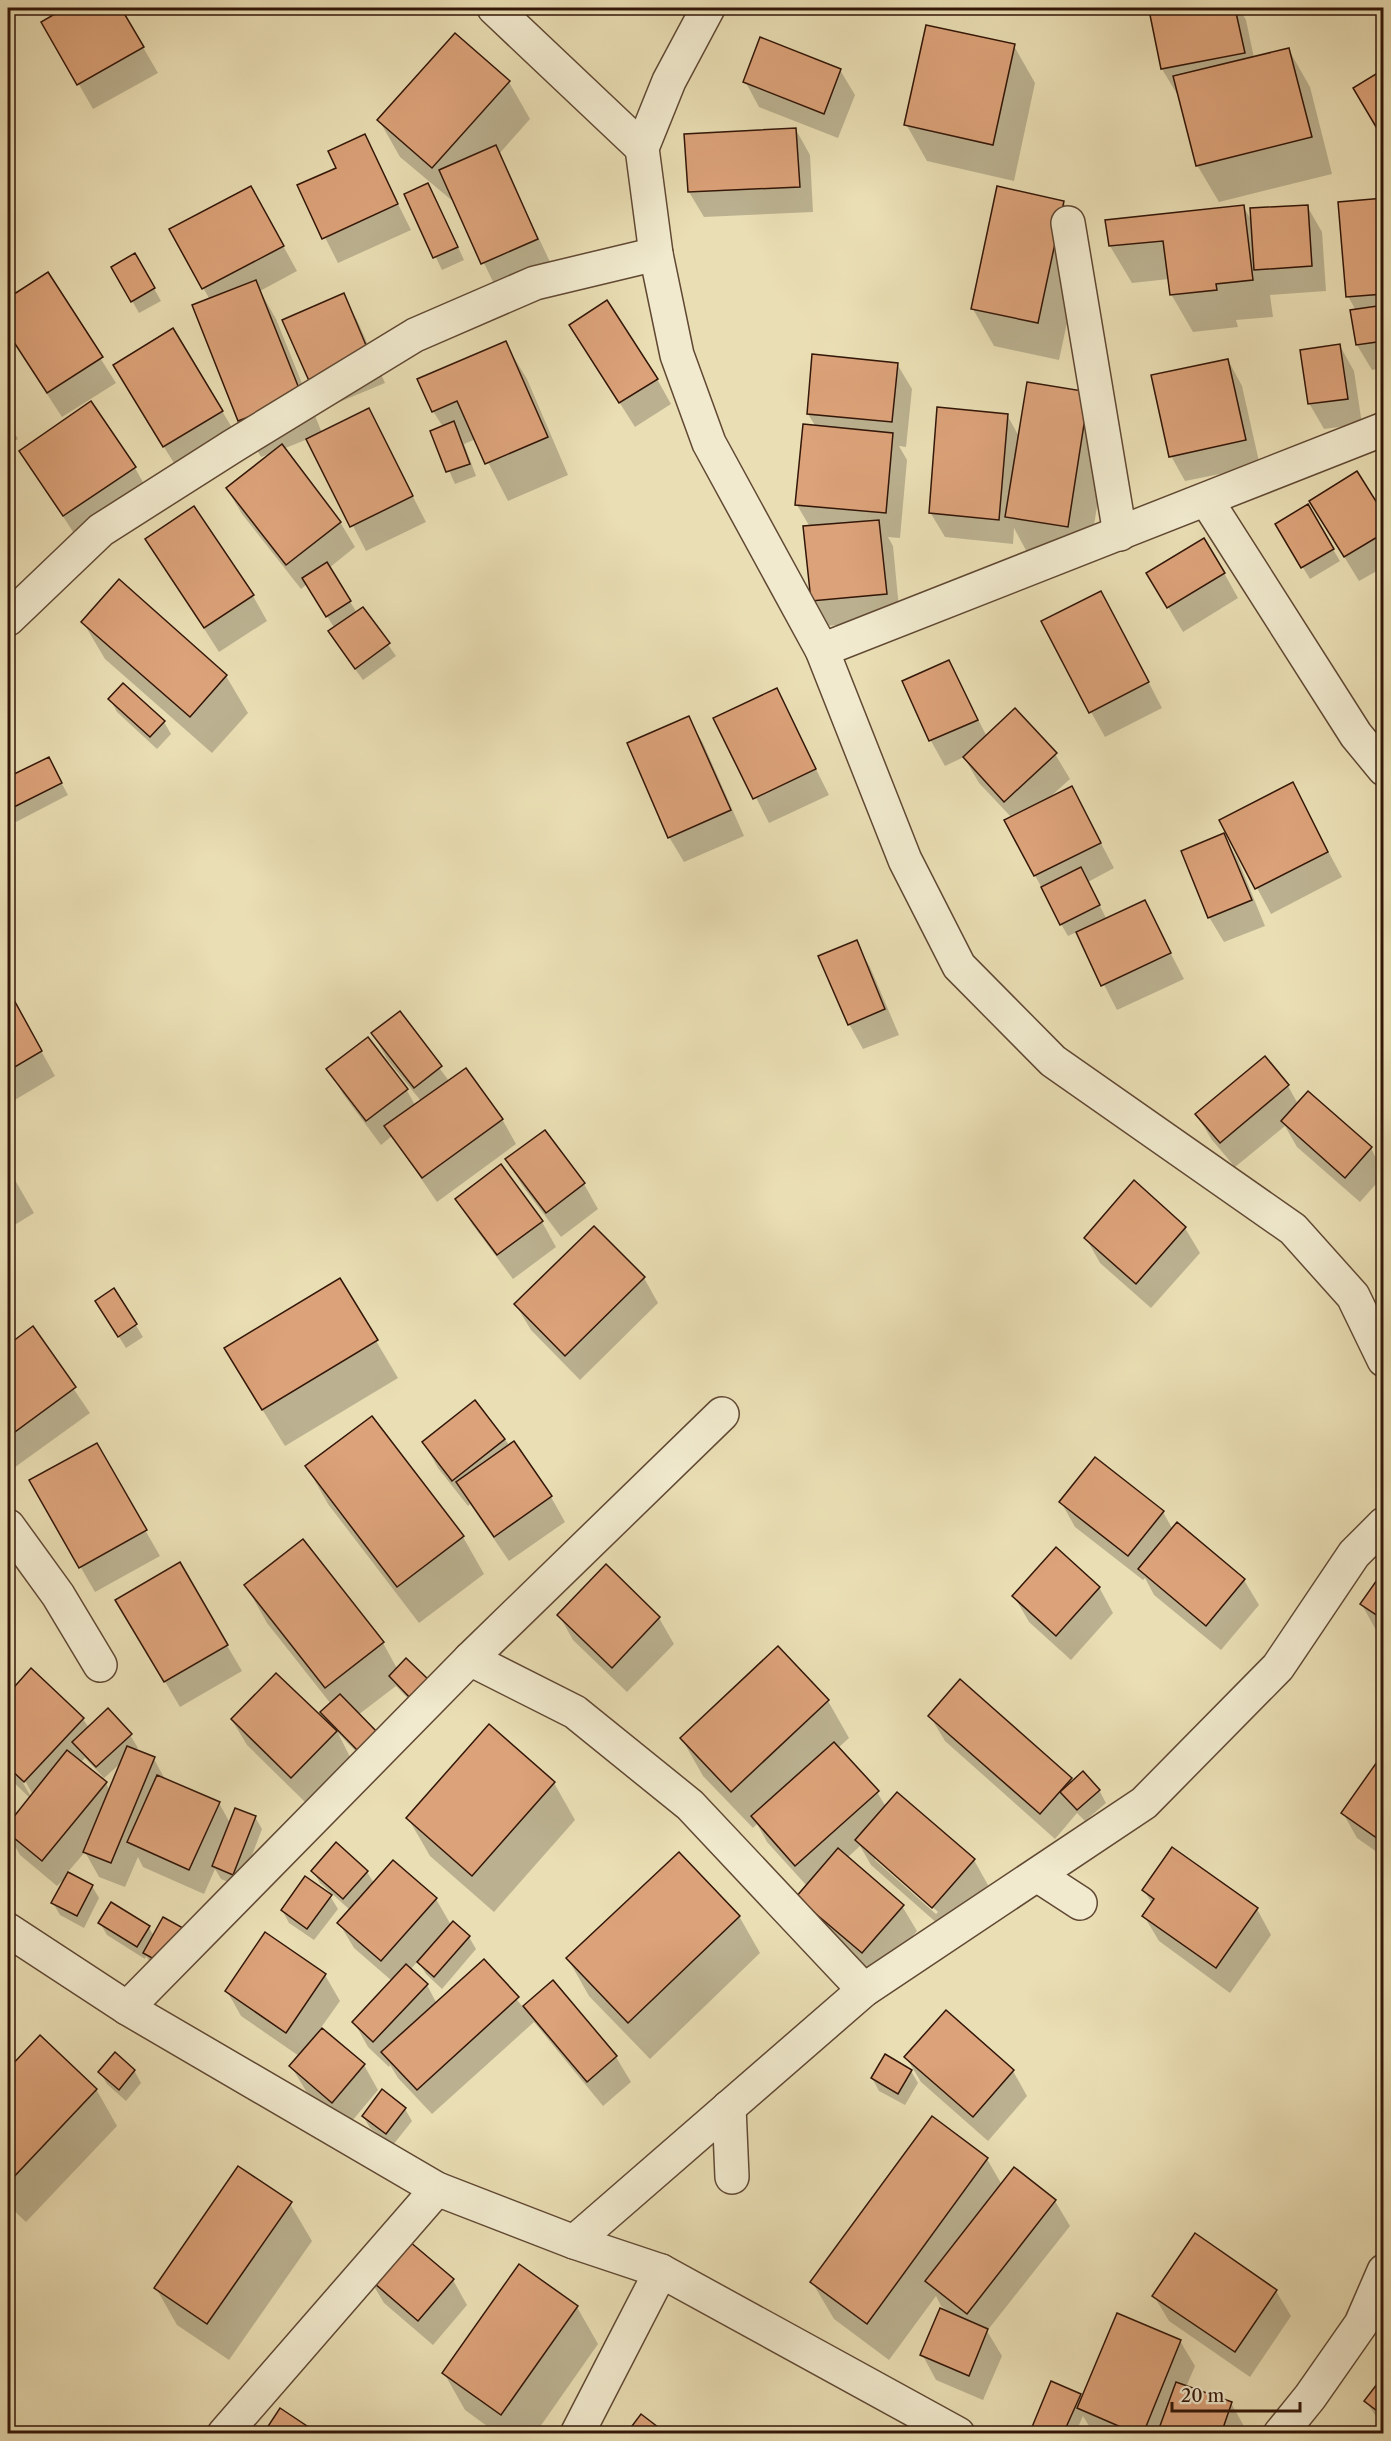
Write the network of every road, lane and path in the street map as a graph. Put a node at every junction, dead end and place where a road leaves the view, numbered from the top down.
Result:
1 (494, 8) edge
2 (708, 8) edge
3 (642, 148) junction
4 (1068, 223) dead end
5 (656, 254) junction
6 (1383, 429) edge
7 (1207, 501) junction
8 (1120, 534) junction
9 (8, 619) edge
10 (822, 650) junction
11 (1383, 769) edge
12 (1383, 1360) edge
13 (722, 1414) dead end
14 (1383, 1524) edge
15 (8, 1526) edge
16 (470, 1659) junction
17 (100, 1665) dead end
18 (1037, 1875) junction
19 (1080, 1903) dead end
20 (8, 1930) edge
21 (864, 1990) junction
22 (127, 2008) junction
23 (729, 2107) junction
24 (732, 2177) dead end
25 (437, 2189) junction
26 (574, 2242) junction
27 (661, 2271) junction
28 (1383, 2271) edge
29 (224, 2433) edge
30 (577, 2433) edge
31 (958, 2433) edge
32 (1280, 2433) edge

1 - 3 street
2 - 3 street
3 - 5 street
4 - 8 street
5 - 9 street
5 - 10 street
6 - 7 street
7 - 8 street
7 - 11 street
8 - 10 street
10 - 12 street
13 - 16 street
14 - 18 street
15 - 17 street
16 - 21 street
16 - 22 street
18 - 19 street
18 - 21 street
20 - 22 street
21 - 23 street
22 - 25 street
23 - 24 street
23 - 26 street
25 - 26 street
25 - 29 street
26 - 27 street
27 - 30 street
27 - 31 street
28 - 32 street

